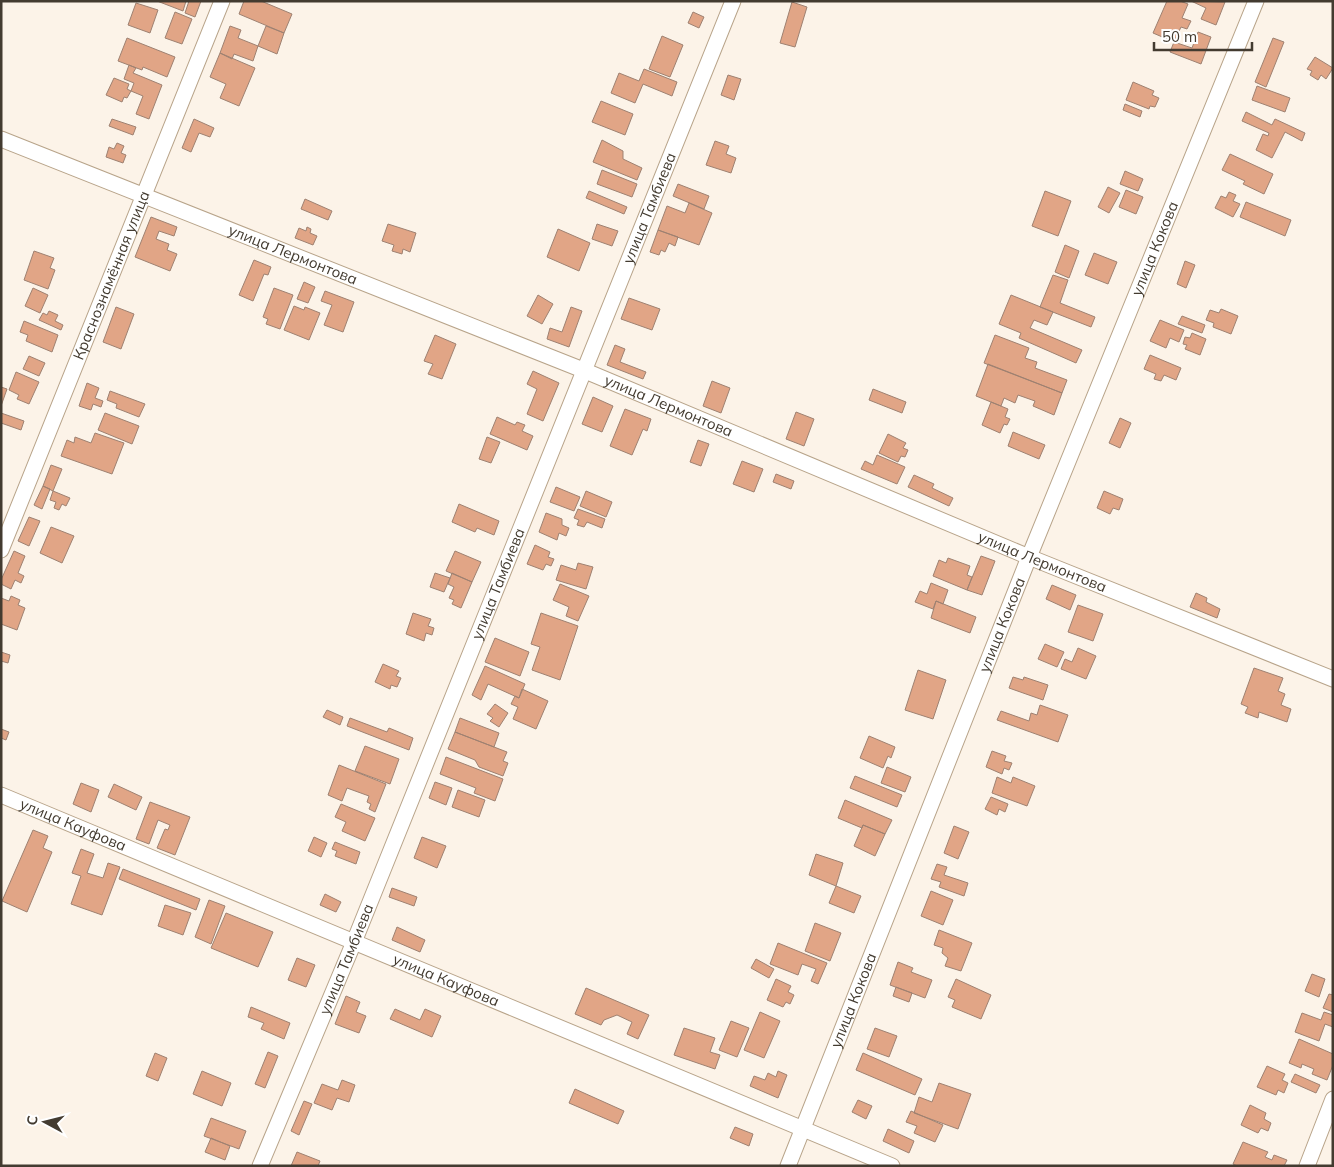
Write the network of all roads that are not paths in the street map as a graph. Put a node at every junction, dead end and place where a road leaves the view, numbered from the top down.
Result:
1 (222, 1) edge
2 (733, 1) edge
3 (1256, 1) edge
4 (1, 139) edge
5 (144, 196) junction
6 (583, 370) junction
7 (1, 550) edge
8 (1029, 557) junction
9 (1333, 679) edge
10 (1, 795) edge
11 (354, 942) junction
12 (1333, 1100) edge
13 (803, 1129) junction
14 (260, 1166) edge
15 (788, 1166) edge
16 (892, 1166) edge
17 (1307, 1166) edge

1 - 5 street, Краснознамённая улица
2 - 6 street, улица Тамбиева
3 - 8 street, улица Кокова
4 - 5 street, улица Лермонтова
5 - 6 street, улица Лермонтова
5 - 7 street, Краснознамённая улица
6 - 8 street, улица Лермонтова
6 - 11 street, улица Тамбиева
8 - 9 street, улица Лермонтова
8 - 13 street, улица Кокова
10 - 11 street, улица Кауфова
11 - 13 street, улица Кауфова
11 - 14 street, улица Тамбиева
12 - 17 street
13 - 15 street, улица Кокова
13 - 16 street, улица Кауфова

